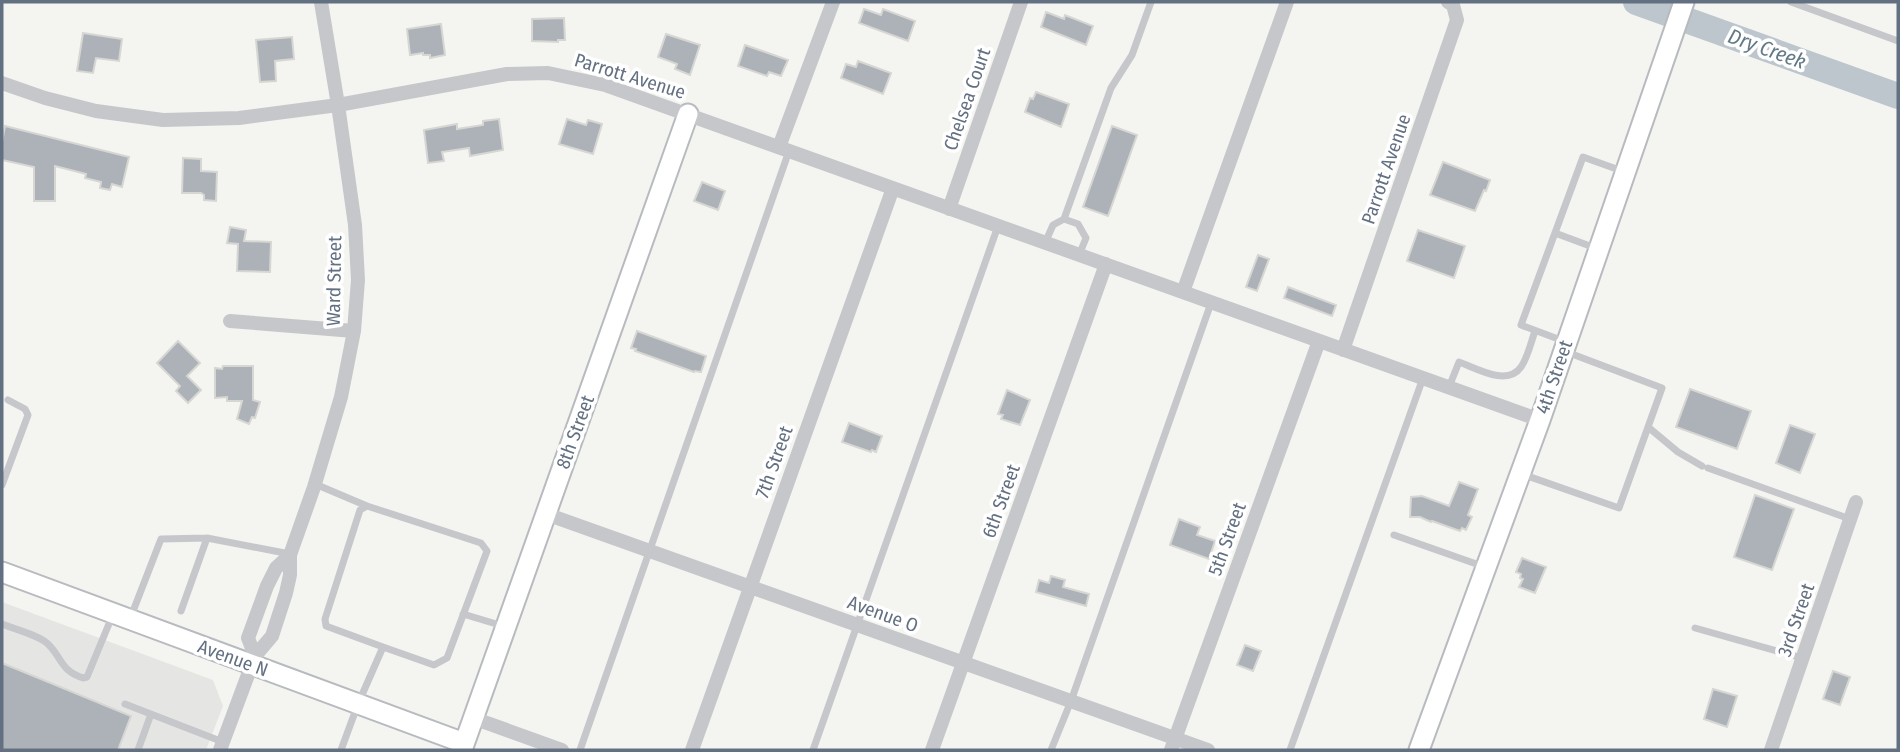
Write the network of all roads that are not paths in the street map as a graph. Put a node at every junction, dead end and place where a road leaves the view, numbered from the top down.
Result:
1 (321, 2) edge
2 (833, 2) edge
3 (1021, 2) edge
4 (1151, 2) edge
5 (1287, 2) edge
6 (1448, 2) edge
7 (1684, 2) edge
8 (1791, 2) edge
9 (1898, 41) edge
10 (2, 83) edge
11 (338, 105) junction
12 (688, 114) junction
13 (784, 149) junction
14 (1625, 172) junction
15 (893, 188) junction
16 (949, 209) junction
17 (1063, 219) junction
18 (999, 226) junction
19 (1555, 233) junction
20 (1045, 243) junction
21 (1598, 249) junction
22 (1079, 255) junction
23 (1105, 264) junction
24 (1182, 292) junction
25 (1211, 302) junction
26 (230, 321) dead end
27 (354, 331) junction
28 (1535, 331) junction
29 (1319, 341) junction
30 (1565, 346) junction
31 (1343, 350) junction
32 (1423, 378) junction
33 (1449, 388) junction
34 (8, 400) dead end
35 (1540, 420) junction
36 (1648, 427) junction
37 (1520, 473) junction
38 (315, 484) junction
39 (2, 485) edge
40 (1856, 502) dead end
41 (367, 506) junction
42 (546, 514) junction
43 (1850, 519) junction
44 (1394, 535) dead end
45 (207, 538) junction
46 (649, 551) junction
47 (290, 555) junction
48 (1486, 567) junction
49 (2, 572) edge
50 (750, 586) junction
51 (181, 611) dead end
52 (463, 614) junction
53 (122, 616) junction
54 (2, 624) edge
55 (858, 625) junction
56 (505, 627) junction
57 (1695, 628) dead end
58 (383, 647) junction
59 (1802, 659) junction
60 (253, 661) junction
61 (964, 663) junction
62 (1071, 701) junction
63 (125, 704) dead end
64 (358, 704) junction
65 (151, 714) junction
66 (473, 718) junction
67 (1173, 744) edge
68 (222, 746) edge
69 (463, 747) edge
70 (138, 750) edge
71 (341, 750) edge
72 (562, 750) edge
73 (580, 750) edge
74 (692, 750) edge
75 (813, 750) edge
76 (932, 750) edge
77 (1051, 750) edge
78 (1208, 750) edge
79 (1290, 750) edge
80 (1419, 750) edge
81 (1771, 750) edge

1 - 11 street, Ward Street
2 - 13 street
3 - 16 street, Chelsea Court
4 - 17 lane
5 - 24 street
6 - 31 street, Parrott Avenue
7 - 14 street, 4th Street
8 - 9 lane
10 - 11 street, Parrott Avenue
11 - 12 street, Parrott Avenue
11 - 27 street, Ward Street
12 - 13 street, Parrott Avenue
12 - 42 street, 8th Street
13 - 15 street, Parrott Avenue
13 - 46 lane
14 - 19 lane
14 - 21 street, 4th Street
15 - 16 street, Parrott Avenue
15 - 50 street, 7th Street
16 - 18 street, Parrott Avenue
17 - 20 lane
17 - 22 lane
18 - 20 street, Parrott Avenue
18 - 55 lane
19 - 21 lane
19 - 28 lane
20 - 22 street, Parrott Avenue
21 - 30 street, 4th Street
22 - 23 street, Parrott Avenue
23 - 24 street, Parrott Avenue
23 - 61 street, 6th Street
24 - 25 street, Parrott Avenue
25 - 29 street, Parrott Avenue
25 - 62 lane
26 - 27 street
27 - 38 street, Ward Street
28 - 30 lane
28 - 33 lane
29 - 31 street, Parrott Avenue
29 - 67 street, 5th Street
30 - 35 street, 4th Street
30 - 36 lane
31 - 32 street, Parrott Avenue
32 - 33 street, Parrott Avenue
32 - 79 lane
33 - 35 street, Parrott Avenue
34 - 39 lane
35 - 37 street, 4th Street
36 - 37 lane
36 - 43 lane
37 - 48 street, 4th Street
38 - 41 lane
38 - 47 street, Ward Street
40 - 43 street, 3rd Street
41 - 52 lane
41 - 58 lane
42 - 46 street, Avenue O
42 - 56 street, 8th Street
43 - 59 street, 3rd Street
44 - 48 lane
45 - 47 lane
45 - 51 lane
45 - 53 lane
46 - 50 street, Avenue O
46 - 73 lane
47 - 60 street, Ward Street
47 - 60 street, Ward Street
48 - 80 street, 4th Street
49 - 53 street, Avenue N
50 - 55 street, Avenue O
50 - 74 street, 7th Street
52 - 56 lane
52 - 58 lane
53 - 54 lane
53 - 60 street, Avenue N
55 - 61 street, Avenue O
55 - 75 lane
56 - 66 street, 8th Street
57 - 59 lane
58 - 64 lane
59 - 81 street, 3rd Street
60 - 64 street, Avenue N
60 - 68 street, Ward Street
61 - 62 street, Avenue O
61 - 76 street, 6th Street
62 - 67 street, Avenue O
62 - 77 lane
63 - 65 lane
64 - 69 street, Avenue N
64 - 71 lane
65 - 68 lane
65 - 70 lane
66 - 69 street, 8th Street
66 - 72 street
67 - 78 street, Avenue O

